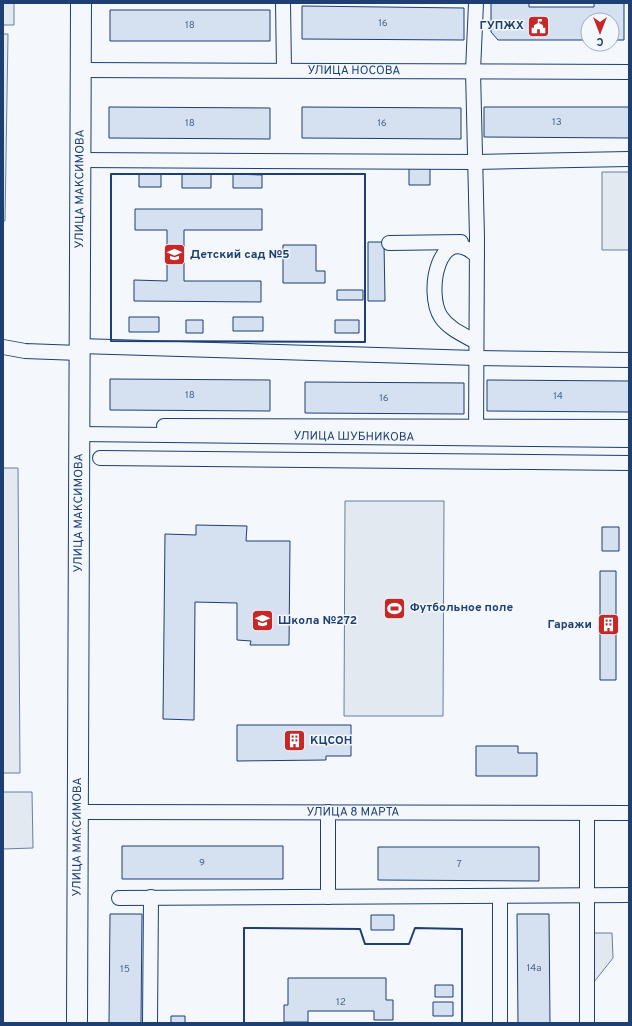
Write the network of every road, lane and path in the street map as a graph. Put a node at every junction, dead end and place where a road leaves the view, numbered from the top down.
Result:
1 (81, 3) edge
2 (283, 3) edge
3 (476, 3) edge
4 (80, 70) junction
5 (284, 70) junction
6 (473, 71) junction
7 (629, 72) edge
8 (629, 159) edge
9 (80, 160) junction
10 (475, 162) junction
11 (477, 238) junction
12 (389, 243) dead end
13 (477, 256) junction
14 (476, 342) junction
15 (3, 347) edge
16 (79, 350) junction
17 (476, 358) junction
18 (629, 360) edge
19 (100, 425) dead end
20 (629, 427) edge
21 (476, 433) junction
22 (79, 434) junction
23 (629, 440) edge
24 (100, 458) dead end
25 (629, 463) edge
26 (78, 812) junction
27 (328, 812) junction
28 (587, 813) junction
29 (629, 813) edge
30 (629, 895) edge
31 (500, 896) junction
32 (587, 896) junction
33 (151, 897) junction
34 (328, 897) junction
35 (119, 898) dead end
36 (77, 1023) edge
37 (150, 1023) edge
38 (500, 1023) edge
39 (587, 1023) edge

1 - 4 street, УЛИЦА МАКСИМОВА
2 - 5 street
3 - 6 street
4 - 5 street, УЛИЦА НОСОВА
4 - 9 street, УЛИЦА МАКСИМОВА
5 - 6 street, УЛИЦА НОСОВА
6 - 7 street, УЛИЦА НОСОВА
6 - 10 street
8 - 10 street
9 - 10 street
9 - 16 street, УЛИЦА МАКСИМОВА
10 - 11 street
11 - 12 street
11 - 13 street
13 - 14 street
13 - 14 street
14 - 17 street
15 - 16 street
16 - 17 street
16 - 22 street, УЛИЦА МАКСИМОВА
17 - 18 street
17 - 21 street
19 - 21 street
20 - 21 street
21 - 22 street, УЛИЦА ШУБНИКОВА
21 - 23 street, УЛИЦА ШУБНИКОВА
22 - 26 street, УЛИЦА МАКСИМОВА
24 - 25 street
26 - 27 street, УЛИЦА 8 МАРТА
26 - 36 street, УЛИЦА МАКСИМОВА
27 - 28 street, УЛИЦА 8 МАРТА
27 - 34 street
28 - 29 street, УЛИЦА 8 МАРТА
28 - 32 street
30 - 32 street
31 - 32 street
31 - 34 street
31 - 38 street
32 - 39 street
33 - 34 street
33 - 35 street
33 - 37 street

